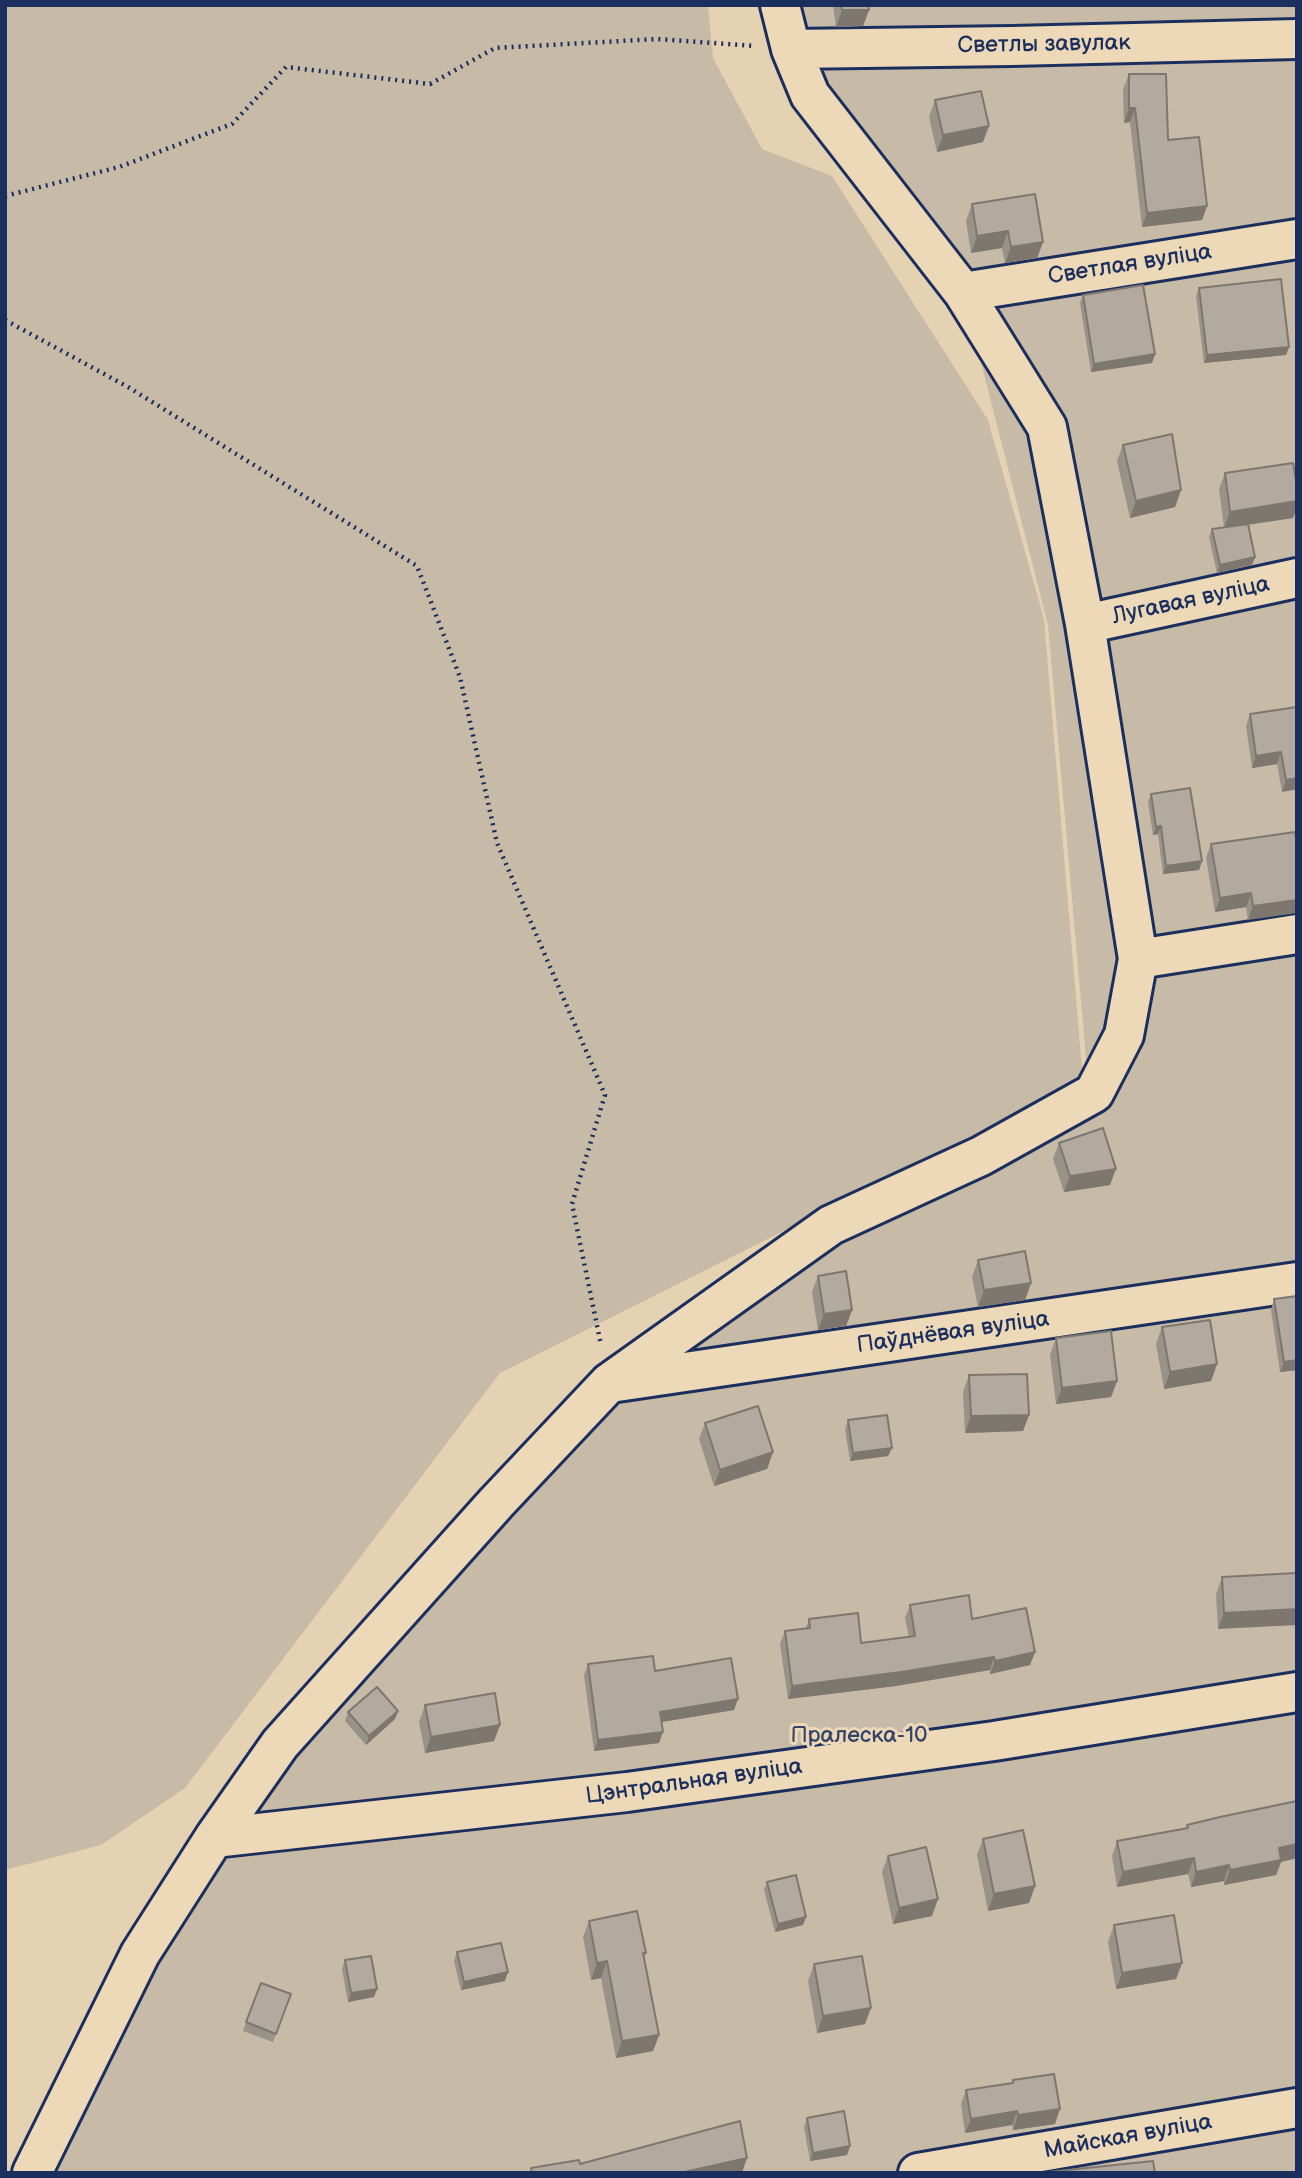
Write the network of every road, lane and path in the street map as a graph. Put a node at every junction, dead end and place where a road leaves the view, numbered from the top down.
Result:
1 (780, 5) edge
2 (1297, 38) edge
3 (791, 49) junction
4 (5, 197) edge
5 (1297, 239) edge
6 (963, 292) junction
7 (5, 320) edge
8 (1297, 578) edge
9 (1085, 624) junction
10 (1297, 934) edge
11 (1138, 959) junction
12 (1297, 1282) edge
13 (609, 1383) junction
14 (1297, 1692) edge
15 (214, 1838) junction
16 (1297, 2108) edge
17 (32, 2173) edge
18 (918, 2173) edge

1 - 3 street
2 - 3 street, Светлы завулак
3 - 4 path
3 - 6 street
5 - 6 street, Светлая вуліца
6 - 9 street
7 - 13 path
8 - 9 street, Лугавая вуліца
9 - 11 street
10 - 11 street
11 - 13 street
12 - 13 street, Паўднёвая вуліца
13 - 15 street
14 - 15 street, Цэнтральная вуліца
15 - 17 street
16 - 18 street, Майская вуліца

